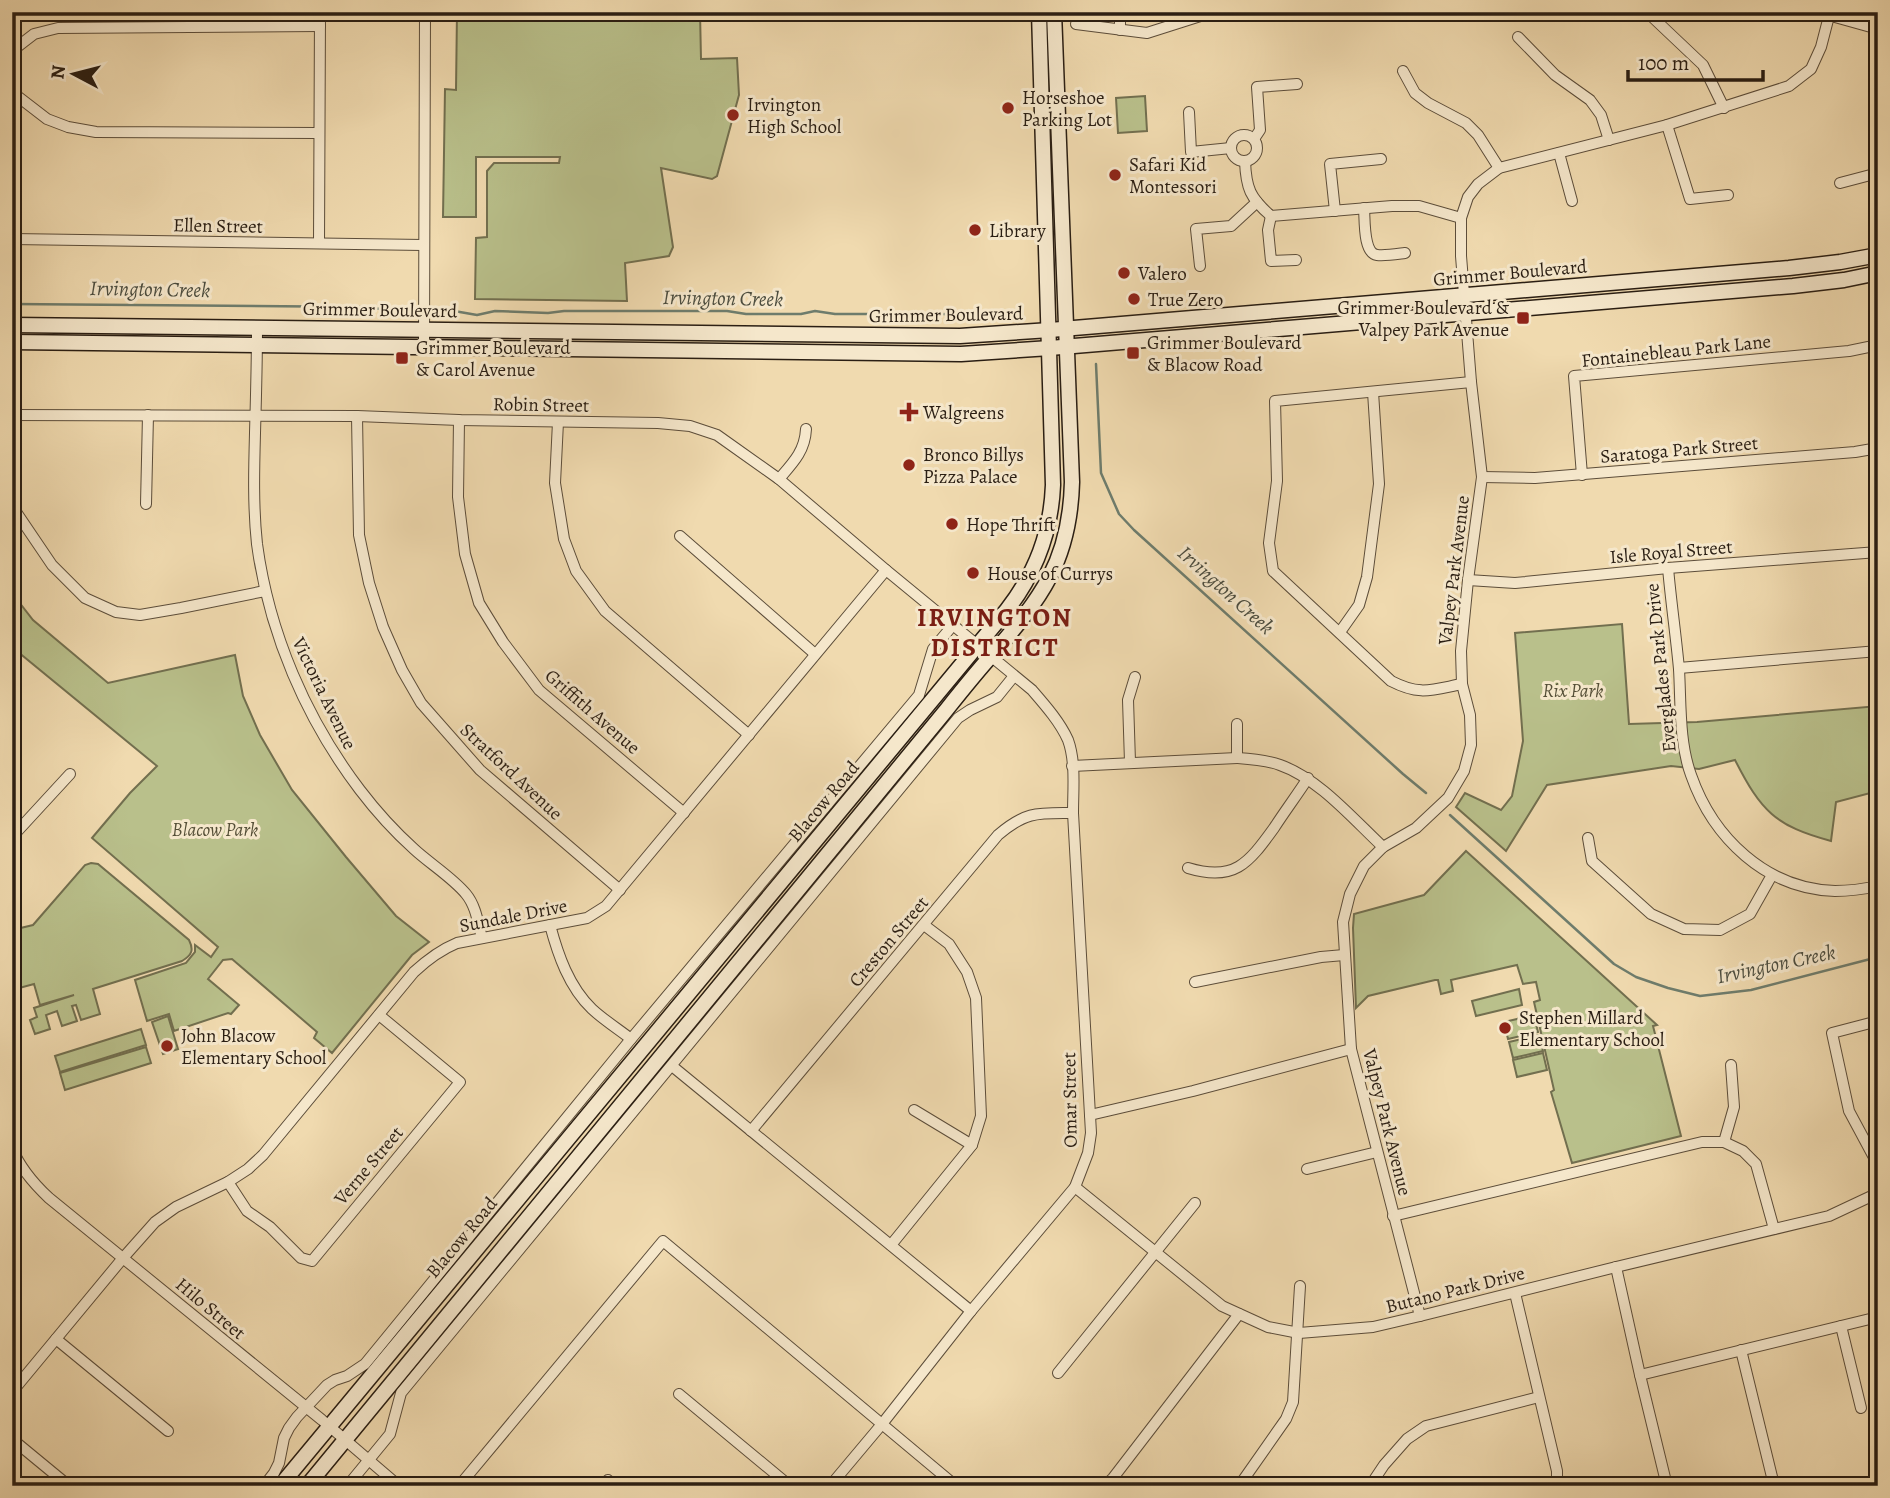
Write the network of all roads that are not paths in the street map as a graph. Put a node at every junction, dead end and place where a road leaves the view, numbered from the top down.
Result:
1 (320, 12) edge
2 (425, 12) edge
3 (1039, 12) edge
4 (1054, 12) edge
5 (1120, 12) edge
6 (1213, 12) edge
7 (1647, 12) edge
8 (1816, 12) edge
9 (1829, 16) junction
10 (1076, 24) dead end
11 (320, 26) junction
12 (1878, 29) edge
13 (1120, 30) junction
14 (1518, 37) dead end
15 (12, 51) edge
16 (1403, 71) dead end
17 (1297, 85) dead end
18 (12, 92) edge
19 (1724, 108) junction
20 (1189, 113) dead end
21 (1667, 125) junction
22 (319, 133) junction
23 (1254, 139) junction
24 (1609, 140) junction
25 (1231, 148) junction
26 (1559, 153) junction
27 (1381, 159) dead end
28 (1245, 161) junction
29 (1499, 168) junction
30 (1878, 173) edge
31 (1840, 183) dead end
32 (1728, 195) dead end
33 (1572, 201) dead end
34 (1257, 202) junction
35 (1364, 208) junction
36 (1335, 211) junction
37 (1271, 216) junction
38 (1461, 218) junction
39 (12, 239) edge
40 (319, 243) junction
41 (423, 246) junction
42 (1405, 253) dead end
43 (1878, 255) edge
44 (1296, 260) dead end
45 (1200, 266) dead end
46 (1878, 273) edge
47 (1464, 295) junction
48 (1466, 313) junction
49 (12, 325) edge
50 (257, 327) junction
51 (1067, 328) junction
52 (424, 329) junction
53 (1049, 330) junction
54 (12, 342) edge
55 (1878, 345) edge
56 (257, 346) junction
57 (1068, 346) junction
58 (424, 347) junction
59 (1050, 348) junction
60 (1471, 382) junction
61 (1373, 392) junction
62 (12, 415) edge
63 (148, 415) junction
64 (256, 416) junction
65 (356, 416) junction
66 (459, 420) junction
67 (558, 422) junction
68 (806, 429) dead end
69 (1878, 448) edge
70 (1582, 475) junction
71 (1482, 477) junction
72 (779, 479) junction
73 (146, 504) dead end
74 (12, 506) edge
75 (680, 536) dead end
76 (1878, 552) edge
77 (1668, 568) junction
78 (886, 570) junction
79 (1468, 580) junction
80 (265, 591) junction
81 (953, 625) junction
82 (1340, 632) junction
83 (977, 646) junction
84 (1878, 651) edge
85 (815, 654) junction
86 (990, 656) junction
87 (1678, 668) junction
88 (1014, 676) junction
89 (1135, 677) dead end
90 (1462, 684) junction
91 (1237, 724) dead end
92 (748, 735) junction
93 (1237, 758) junction
94 (1130, 762) junction
95 (1072, 766) junction
96 (70, 774) dead end
97 (1308, 778) junction
98 (684, 813) junction
99 (1073, 813) junction
100 (12, 837) edge
101 (1588, 838) dead end
102 (1383, 847) junction
103 (1188, 868) dead end
104 (1772, 875) junction
105 (1878, 886) edge
106 (620, 890) junction
107 (550, 925) junction
108 (924, 925) junction
109 (482, 938) junction
110 (1344, 955) junction
111 (1195, 982) dead end
112 (379, 1015) junction
113 (1878, 1021) edge
114 (631, 1040) junction
115 (1351, 1049) junction
116 (1731, 1065) dead end
117 (672, 1066) junction
118 (914, 1110) dead end
119 (1090, 1115) junction
120 (751, 1131) junction
121 (1724, 1142) junction
122 (972, 1145) junction
123 (12, 1148) edge
124 (1377, 1153) junction
125 (1878, 1165) edge
126 (1307, 1169) dead end
127 (228, 1182) junction
128 (1075, 1187) junction
129 (1878, 1193) edge
130 (1195, 1203) dead end
131 (1393, 1216) junction
132 (1774, 1229) junction
133 (891, 1245) junction
134 (1156, 1252) junction
135 (123, 1258) junction
136 (1616, 1267) junction
137 (1300, 1286) dead end
138 (1515, 1293) junction
139 (971, 1311) junction
140 (1239, 1314) junction
141 (1420, 1316) junction
142 (1878, 1317) edge
143 (1841, 1326) junction
144 (1298, 1334) junction
145 (56, 1339) junction
146 (1741, 1350) junction
147 (1058, 1373) dead end
148 (1640, 1375) junction
149 (12, 1392) edge
150 (679, 1394) dead end
151 (1539, 1397) junction
152 (305, 1408) junction
153 (1861, 1408) dead end
154 (883, 1424) junction
155 (329, 1426) junction
156 (168, 1431) dead end
157 (12, 1439) edge
158 (345, 1439) junction
159 (369, 1460) junction
160 (1773, 1480) dead end
161 (69, 1486) edge
162 (264, 1486) edge
163 (281, 1486) edge
164 (307, 1486) edge
165 (344, 1486) edge
166 (399, 1486) edge
167 (459, 1486) edge
168 (790, 1486) edge
169 (830, 1486) edge
170 (956, 1486) edge
171 (1105, 1486) edge
172 (1239, 1486) edge
173 (1370, 1486) edge
174 (1557, 1486) edge
175 (1667, 1486) edge

1 - 11 street
2 - 41 street
3 - 53 main road, Blacow Road
4 - 51 main road, Blacow Road
5 - 13 street
6 - 13 street
7 - 19 street
8 - 9 street
9 - 12 street
9 - 19 street, Valpey Park Avenue
10 - 13 street
11 - 15 street
11 - 22 street
14 - 24 street
16 - 29 street
17 - 23 street
18 - 22 street
19 - 21 street, Valpey Park Avenue
20 - 25 street
21 - 24 street, Valpey Park Avenue
21 - 32 street
22 - 40 street
23 - 25 street
23 - 28 street
24 - 26 street, Valpey Park Avenue
25 - 28 street
26 - 29 street, Valpey Park Avenue
26 - 33 street
27 - 36 street
28 - 34 street
29 - 38 street, Valpey Park Avenue
30 - 31 street
34 - 37 street
34 - 45 street
35 - 36 street
35 - 38 street
35 - 42 street
36 - 37 street
37 - 44 street
38 - 47 street, Valpey Park Avenue
39 - 40 street, Ellen Street
40 - 41 street, Ellen Street
41 - 52 street
43 - 47 main road, Grimmer Boulevard
46 - 48 main road, Grimmer Boulevard
47 - 48 street, Valpey Park Avenue
47 - 51 main road, Grimmer Boulevard
48 - 57 main road, Grimmer Boulevard
48 - 60 street, Valpey Park Avenue
49 - 50 main road, Grimmer Boulevard
50 - 52 main road, Grimmer Boulevard
50 - 56 street, Victoria Avenue
51 - 53 main road, Grimmer Boulevard
51 - 57 main road, Blacow Road
52 - 53 main road, Grimmer Boulevard
52 - 58 street
53 - 59 main road, Blacow Road
54 - 56 main road, Grimmer Boulevard
55 - 70 street, Fontainebleau Park Lane
56 - 58 main road, Grimmer Boulevard
56 - 64 street, Victoria Avenue
57 - 59 main road, Grimmer Boulevard
57 - 86 main road, Blacow Road
58 - 59 main road, Grimmer Boulevard
59 - 83 main road, Blacow Road
60 - 61 street
60 - 71 street, Valpey Park Avenue
61 - 82 street
61 - 82 street
62 - 63 street, Robin Street
63 - 64 street, Robin Street
63 - 73 street
64 - 65 street, Robin Street
64 - 80 street, Victoria Avenue
65 - 66 street, Robin Street
65 - 106 street, Stratford Avenue
66 - 67 street, Robin Street
66 - 98 street, Griffith Avenue
67 - 72 street, Robin Street
67 - 92 street
68 - 72 street
69 - 70 street, Saratoga Park Street
70 - 71 street, Saratoga Park Street
71 - 79 street, Valpey Park Avenue
72 - 78 street, Robin Street
74 - 80 street
75 - 85 street
76 - 77 street, Isle Royal Street
77 - 79 street, Isle Royal Street
77 - 87 street, Everglades Park Drive
78 - 81 street, Robin Street
78 - 85 street, Sundale Drive
79 - 90 street, Valpey Park Avenue
80 - 109 street, Victoria Avenue
81 - 83 street, Robin Street
81 - 114 street, Blacow Road
82 - 90 street
83 - 86 street, Robin Street
83 - 155 main road, Blacow Road
84 - 87 street
85 - 92 street, Sundale Drive
86 - 88 street, Omar Street
86 - 158 main road, Blacow Road
87 - 104 street, Everglades Park Drive
88 - 95 street, Omar Street
88 - 117 street
89 - 94 street
90 - 102 street, Valpey Park Avenue
91 - 93 street
92 - 98 street, Sundale Drive
93 - 94 street
93 - 97 street
94 - 95 street
95 - 99 street, Omar Street
96 - 100 street
97 - 102 street
97 - 103 street
98 - 106 street, Sundale Drive
99 - 108 street, Creston Street
99 - 119 street, Omar Street
101 - 104 street
102 - 110 street, Valpey Park Avenue
104 - 105 street, Everglades Park Drive
106 - 107 street, Sundale Drive
107 - 109 street, Sundale Drive
107 - 114 street
108 - 120 street, Creston Street
108 - 122 street
109 - 112 street, Sundale Drive
110 - 111 street
110 - 115 street, Valpey Park Avenue
112 - 127 street, Sundale Drive
112 - 127 street, Verne Street
113 - 125 street
114 - 152 street, Blacow Road
115 - 119 street
115 - 124 street, Valpey Park Avenue
116 - 121 street
117 - 120 street
117 - 159 street
118 - 122 street
119 - 128 street, Omar Street
120 - 133 street
121 - 131 street
121 - 132 street
122 - 133 street
123 - 135 street, Hilo Street
124 - 126 street
124 - 131 street, Valpey Park Avenue
127 - 135 street, Sundale Drive
128 - 134 street, Butano Park Drive
128 - 139 street, Omar Street
129 - 132 street, Butano Park Drive
130 - 134 street
131 - 141 street, Valpey Park Avenue
132 - 136 street, Butano Park Drive
133 - 139 street
134 - 140 street, Butano Park Drive
134 - 147 street
135 - 145 street, Sundale Drive
135 - 152 street, Hilo Street
136 - 138 street, Butano Park Drive
136 - 148 street
137 - 144 street
138 - 141 street, Butano Park Drive
138 - 151 street
139 - 154 street, Omar Street
140 - 144 street, Butano Park Drive
140 - 171 street
141 - 144 street, Butano Park Drive
142 - 143 street
143 - 146 street
143 - 153 street
144 - 172 street
145 - 149 street, Sundale Drive
145 - 156 street
146 - 148 street
146 - 160 street
148 - 175 street
150 - 168 street
151 - 173 street
151 - 174 street
152 - 155 street, Hilo Street
152 - 162 street, Blacow Road
154 - 167 street
154 - 169 street, Omar Street
154 - 170 street
155 - 158 street, Hilo Street
155 - 163 main road, Blacow Road
157 - 161 street
158 - 159 street, Hilo Street
158 - 164 main road, Blacow Road
159 - 165 street
159 - 166 street, Hilo Street

